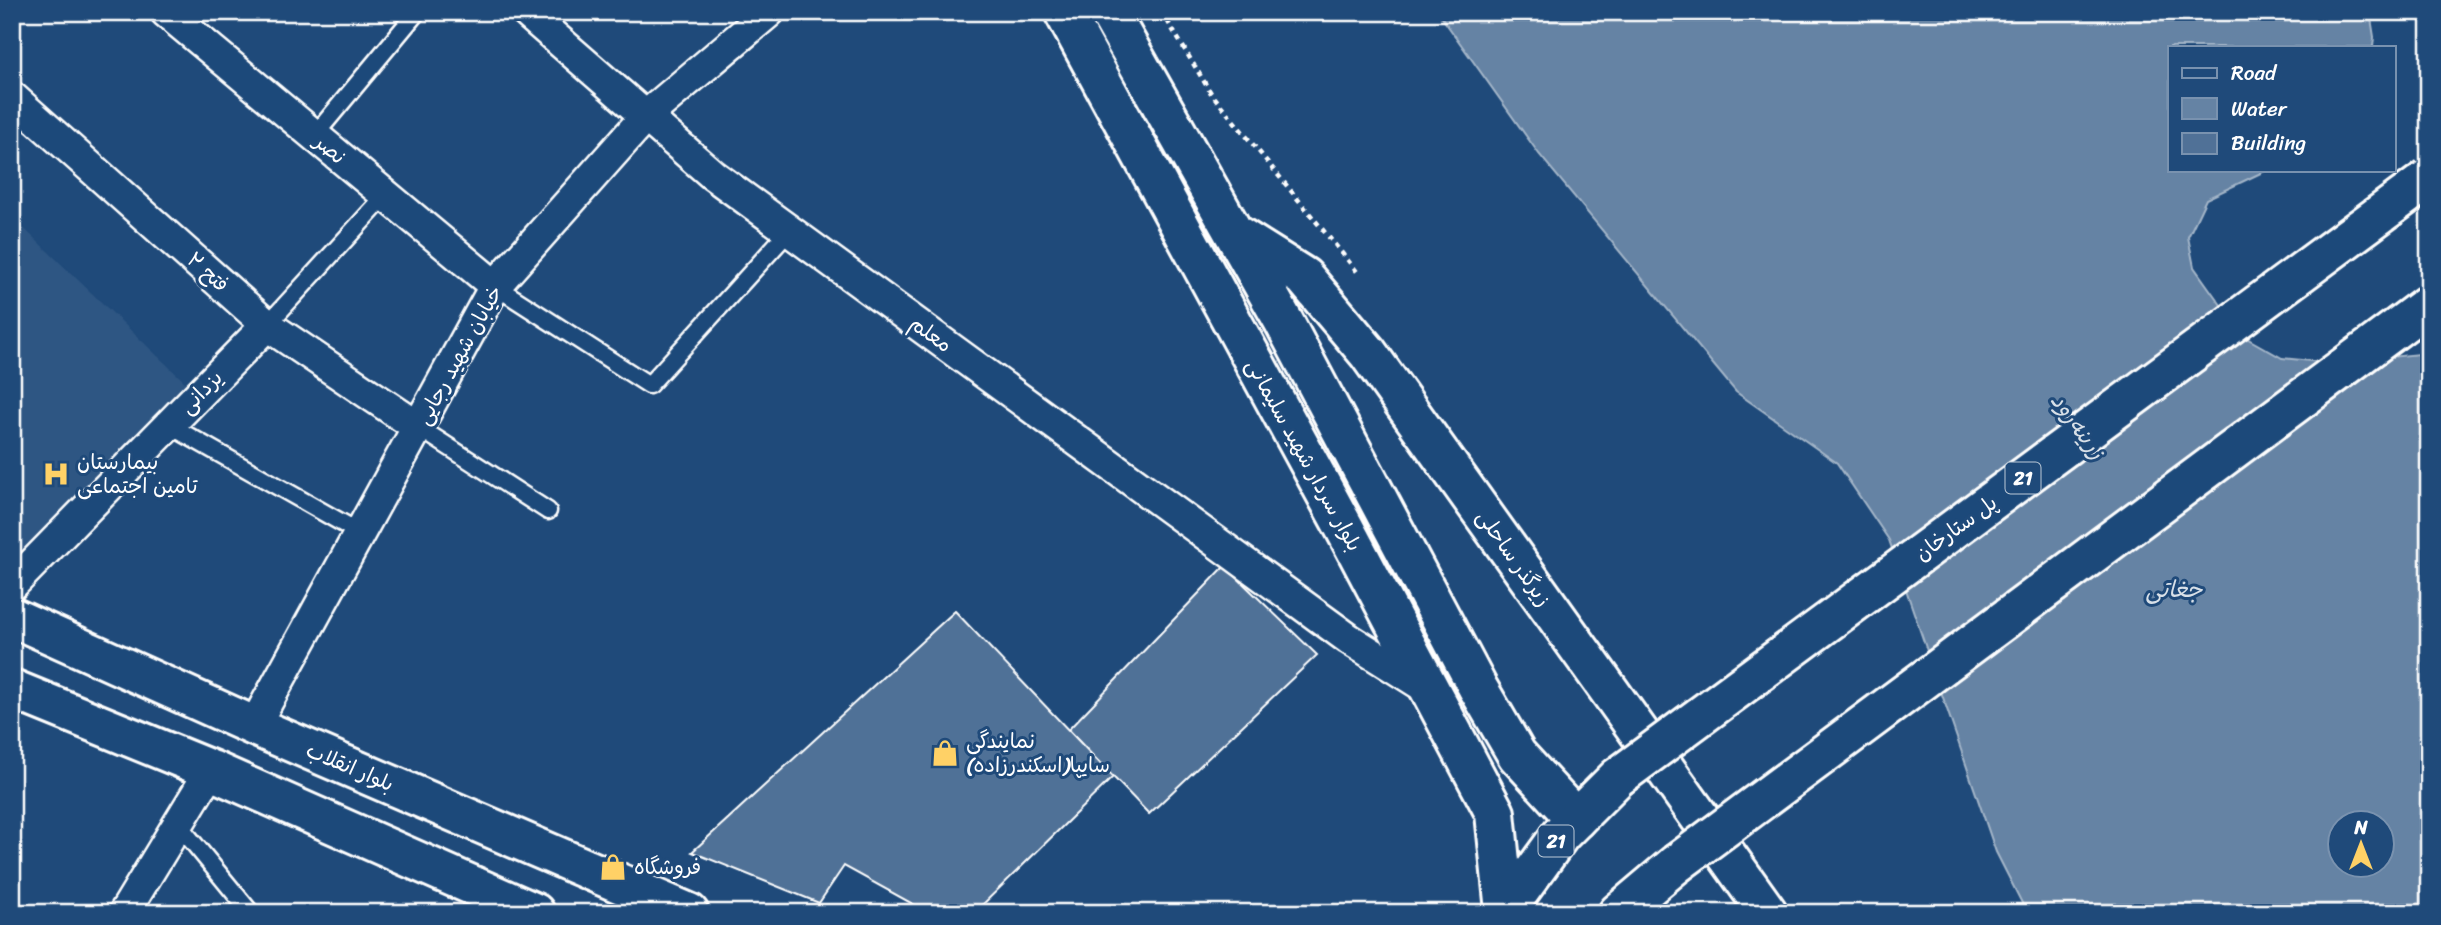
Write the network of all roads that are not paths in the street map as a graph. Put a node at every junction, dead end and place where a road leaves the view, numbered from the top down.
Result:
1 (166, 12) edge
2 (417, 12) edge
3 (526, 12) edge
4 (769, 12) edge
5 (1064, 12) edge
6 (1109, 12) edge
7 (12, 97) edge
8 (646, 116) junction
9 (314, 136) junction
10 (2429, 178) edge
11 (385, 195) junction
12 (789, 231) junction
13 (1233, 232) junction
14 (495, 286) junction
15 (2429, 304) edge
16 (267, 325) junction
17 (169, 425) junction
18 (418, 427) junction
19 (548, 511) dead end
20 (360, 533) junction
21 (1404, 546) junction
22 (1364, 566) junction
23 (12, 585) edge
24 (12, 617) edge
25 (12, 689) edge
26 (1430, 690) junction
27 (254, 726) junction
28 (211, 771) junction
29 (1576, 819) junction
30 (178, 824) junction
31 (1505, 912) edge
32 (124, 913) edge
33 (251, 913) edge
34 (535, 913) edge
35 (689, 913) edge
36 (1618, 913) edge
37 (1768, 913) edge

1 - 9 street, نصر
2 - 9 lane
3 - 8 street, معلم
4 - 8 street, خیابان شهید رجایی
5 - 22 main road, بلوار سردار شهید سلیمانی
6 - 13 main road, بلوار سردار شهید سلیمانی
7 - 16 street, فتح ۲
8 - 12 street, معلم
8 - 14 street, خیابان شهید رجایی
9 - 11 street, نصر
10 - 29 main road, پل ستارخان / 21, bridge
11 - 14 street, نصر
11 - 16 lane, یزدانی
12 - 14 lane
12 - 26 street, معلم
13 - 21 main road, بلوار سردار شهید سلیمانی
13 - 37 main road, زیرگذر ساحلی
14 - 18 street, خیابان شهید رجایی
15 - 36 main road, bridge
16 - 17 street, یزدانی
16 - 18 street, فتح ۲
17 - 20 lane
17 - 23 street, یزدانی
18 - 19 lane
18 - 20 street, خیابان شهید رجایی
20 - 27 street, خیابان شهید رجایی
21 - 22 main road
21 - 29 main road, بلوار سردار شهید سلیمانی
22 - 26 main road, بلوار سردار شهید سلیمانی
24 - 27 main road, بلوار انقلاب
25 - 28 main road
26 - 31 main road, بلوار سردار شهید سلیمانی
27 - 35 main road, بلوار انقلاب
28 - 30 street
28 - 34 main road
29 - 31 main road, 21
30 - 32 street
30 - 33 lane

